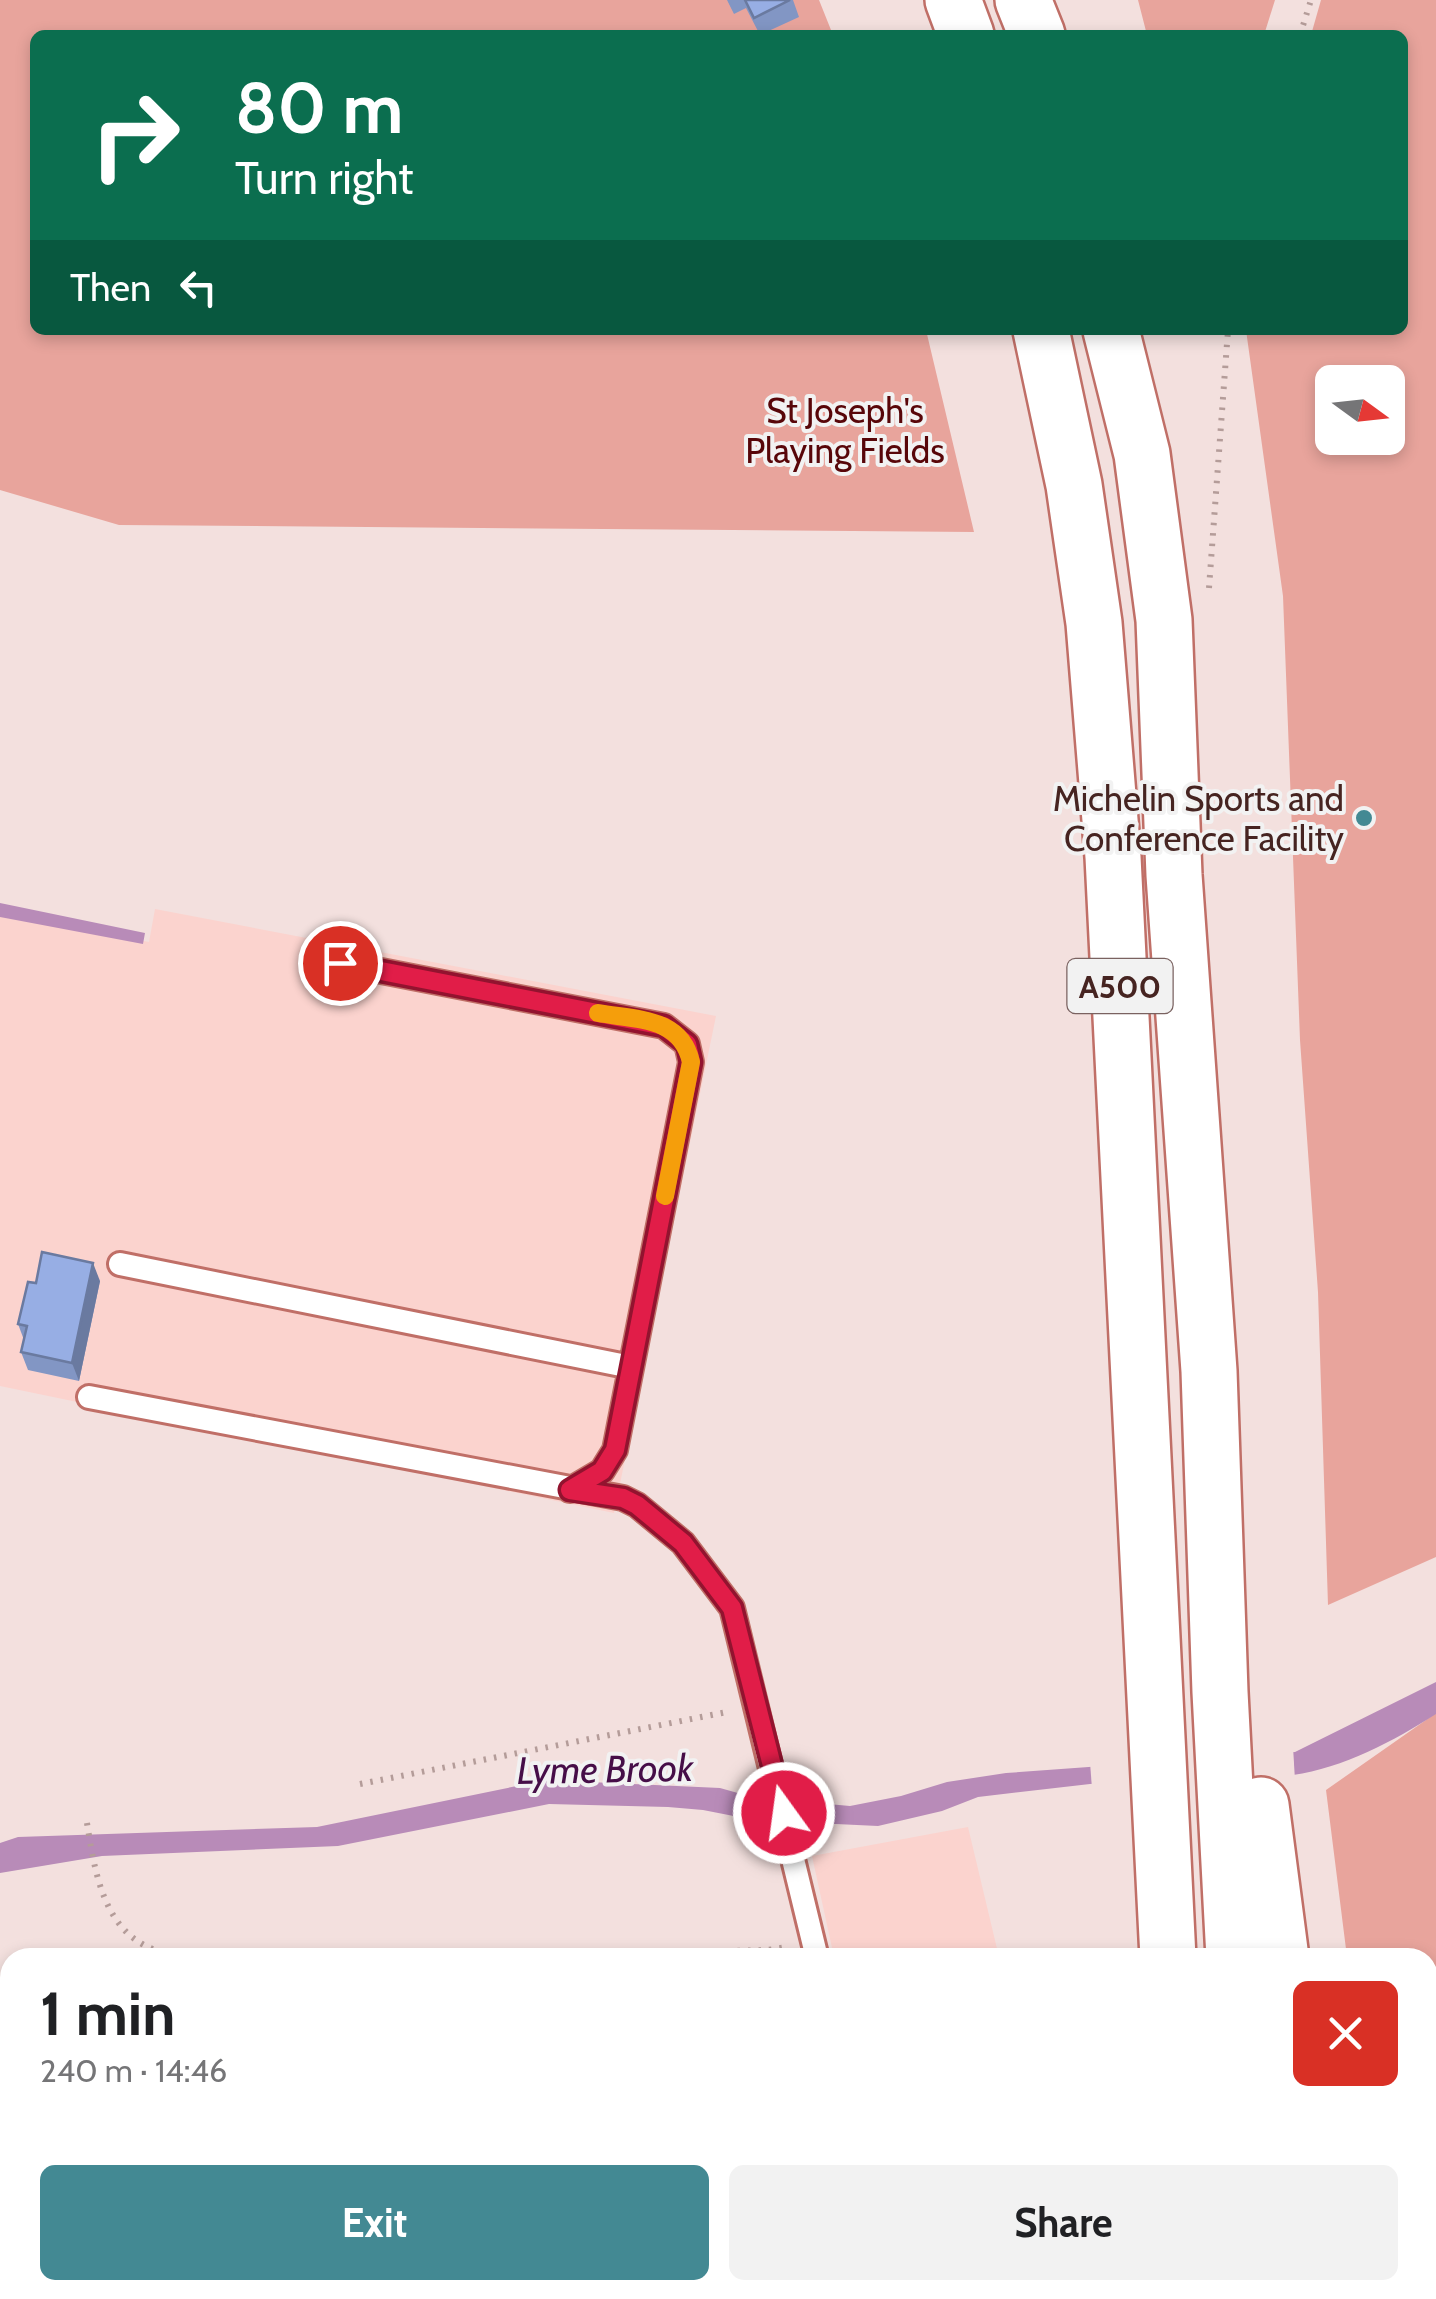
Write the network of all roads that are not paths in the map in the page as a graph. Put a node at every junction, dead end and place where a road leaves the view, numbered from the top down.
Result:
1 (953, 0) edge
2 (1023, 0) edge
3 (964, 30) edge
4 (1034, 30) edge
5 (1042, 335) edge
6 (1112, 335) edge
7 (340, 963) dead end
8 (120, 1264) dead end
9 (632, 1367) junction
10 (89, 1397) dead end
11 (570, 1490) junction
12 (1249, 1855) junction
13 (1149, 1860) junction
14 (815, 1948) edge
15 (1136, 1948) edge
16 (1166, 1948) edge
17 (1235, 1948) edge
18 (1278, 1948) edge

1 - 3 highway
2 - 4 highway
5 - 13 highway, A500
6 - 12 highway, A500
7 - 9 lane
8 - 9 lane
9 - 11 lane
10 - 11 lane
11 - 14 lane
12 - 17 highway
12 - 18 highway
13 - 15 highway
13 - 16 highway

